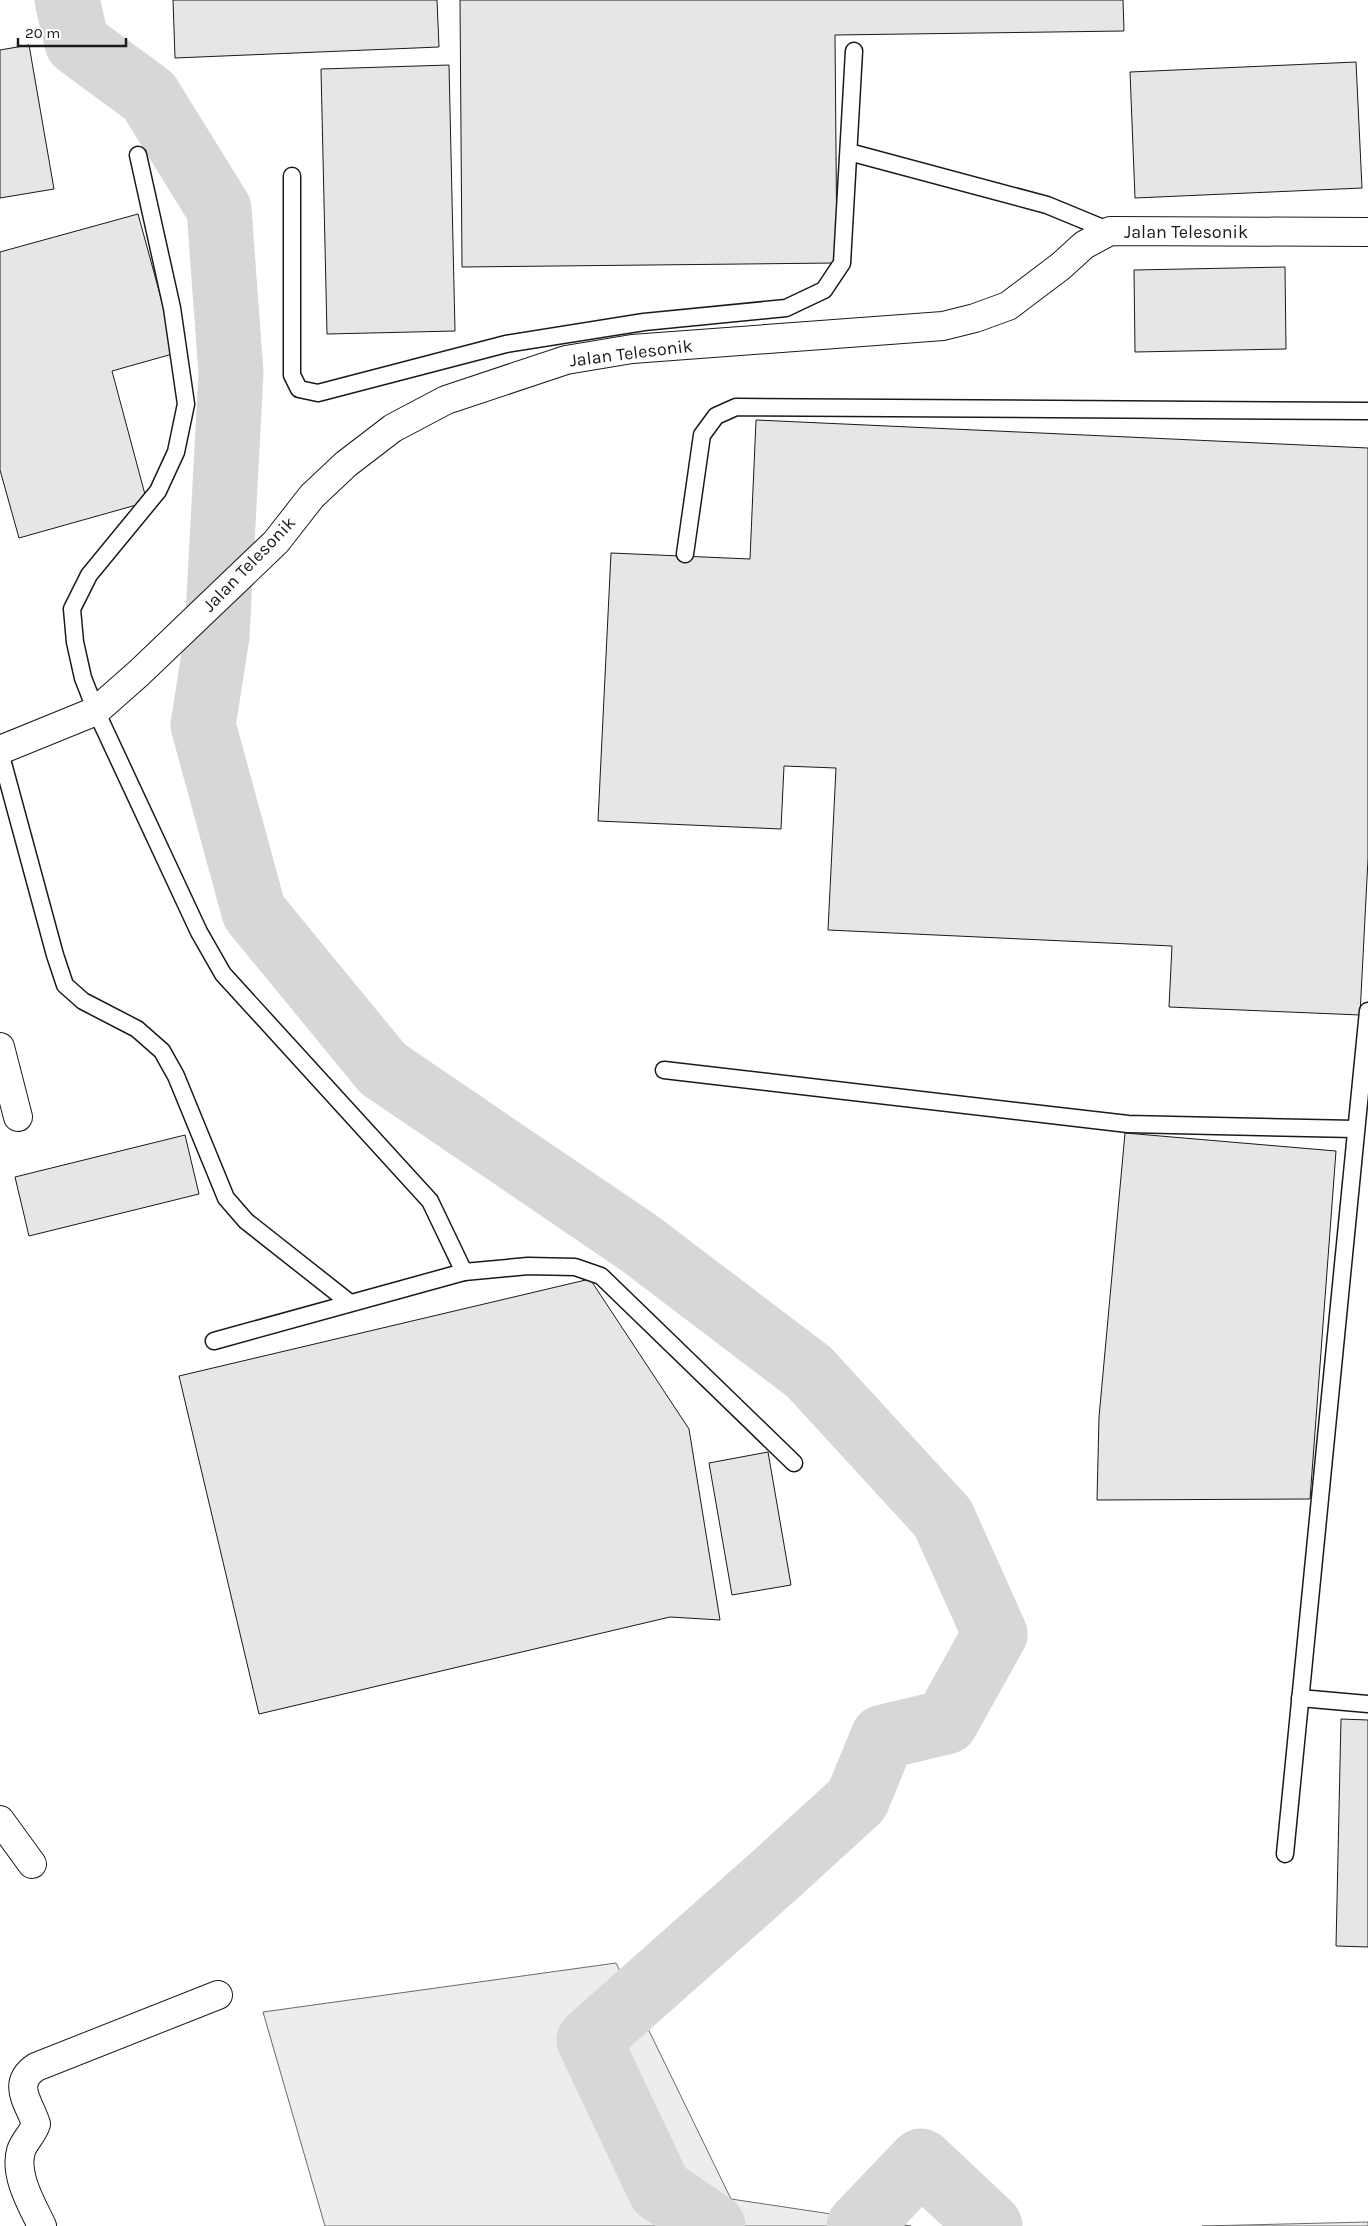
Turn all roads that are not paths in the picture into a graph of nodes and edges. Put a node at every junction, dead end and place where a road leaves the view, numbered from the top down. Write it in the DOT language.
graph roads {
  1 [pos="854,51"];
  2 [pos="849,152"];
  3 [pos="138,155"];
  4 [pos="292,176"];
  5 [pos="1110,231"];
  6 [pos="1368,232"];
  7 [pos="1368,411"];
  8 [pos="685,554"];
  9 [pos="96,711"];
  10 [pos="0,751"];
  11 [pos="1368,1011"];
  12 [pos="0,1047"];
  13 [pos="664,1070"];
  14 [pos="18,1117"];
  15 [pos="1355,1129"];
  16 [pos="464,1272"];
  17 [pos="350,1303"];
  18 [pos="214,1341"];
  19 [pos="794,1463"];
  20 [pos="1300,1698"];
  21 [pos="1368,1704"];
  22 [pos="0,1820"];
  23 [pos="1285,1854"];
  24 [pos="32,1864"];
  25 [pos="218,1995"];
  26 [pos="42,2226"];
  1 -- 2 [label="lane"];
  2 -- 4 [label="lane"];
  2 -- 5 [label="lane"];
  3 -- 9 [label="lane"];
  5 -- 6 [label="street, Jalan Telesonik"];
  5 -- 9 [label="street, Jalan Telesonik"];
  7 -- 8 [label="lane"];
  9 -- 10 [label="street, Jalan Telesonik"];
  9 -- 16 [label="lane"];
  10 -- 17 [label="lane"];
  11 -- 15 [label="lane"];
  12 -- 14 [label="street"];
  13 -- 15 [label="lane"];
  15 -- 20 [label="lane"];
  16 -- 17 [label="lane"];
  16 -- 19 [label="lane"];
  17 -- 18 [label="lane"];
  20 -- 21 [label="lane"];
  20 -- 23 [label="lane"];
  22 -- 24 [label="street"];
  25 -- 26 [label="street"];
}
